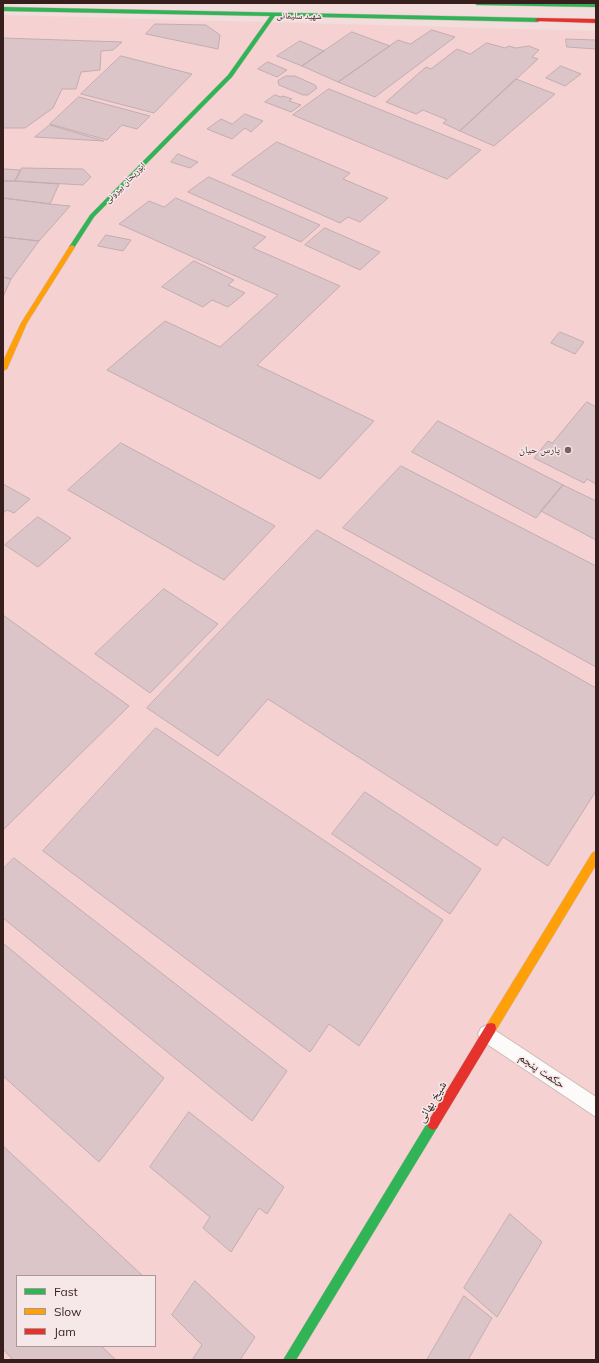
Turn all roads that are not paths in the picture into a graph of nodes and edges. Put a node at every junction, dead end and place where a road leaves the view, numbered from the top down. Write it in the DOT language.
graph roads {
  1 [pos="478,3"];
  2 [pos="596,5"];
  3 [pos="3,9"];
  4 [pos="273,16"];
  5 [pos="596,21"];
  6 [pos="3,369"];
  7 [pos="596,856"];
  8 [pos="487,1034"];
  9 [pos="596,1108"];
  10 [pos="289,1360"];
  1 -- 2 [label="street"];
  3 -- 4 [label="street, شهید سلیمانی"];
  4 -- 5 [label="street, شهید سلیمانی"];
  4 -- 6 [label="street, ابوریحان بیرونی"];
  7 -- 8 [label="street, شیخ بهائی"];
  8 -- 9 [label="lane, حکمت پنجم"];
  8 -- 10 [label="street, شیخ بهائی"];
}
